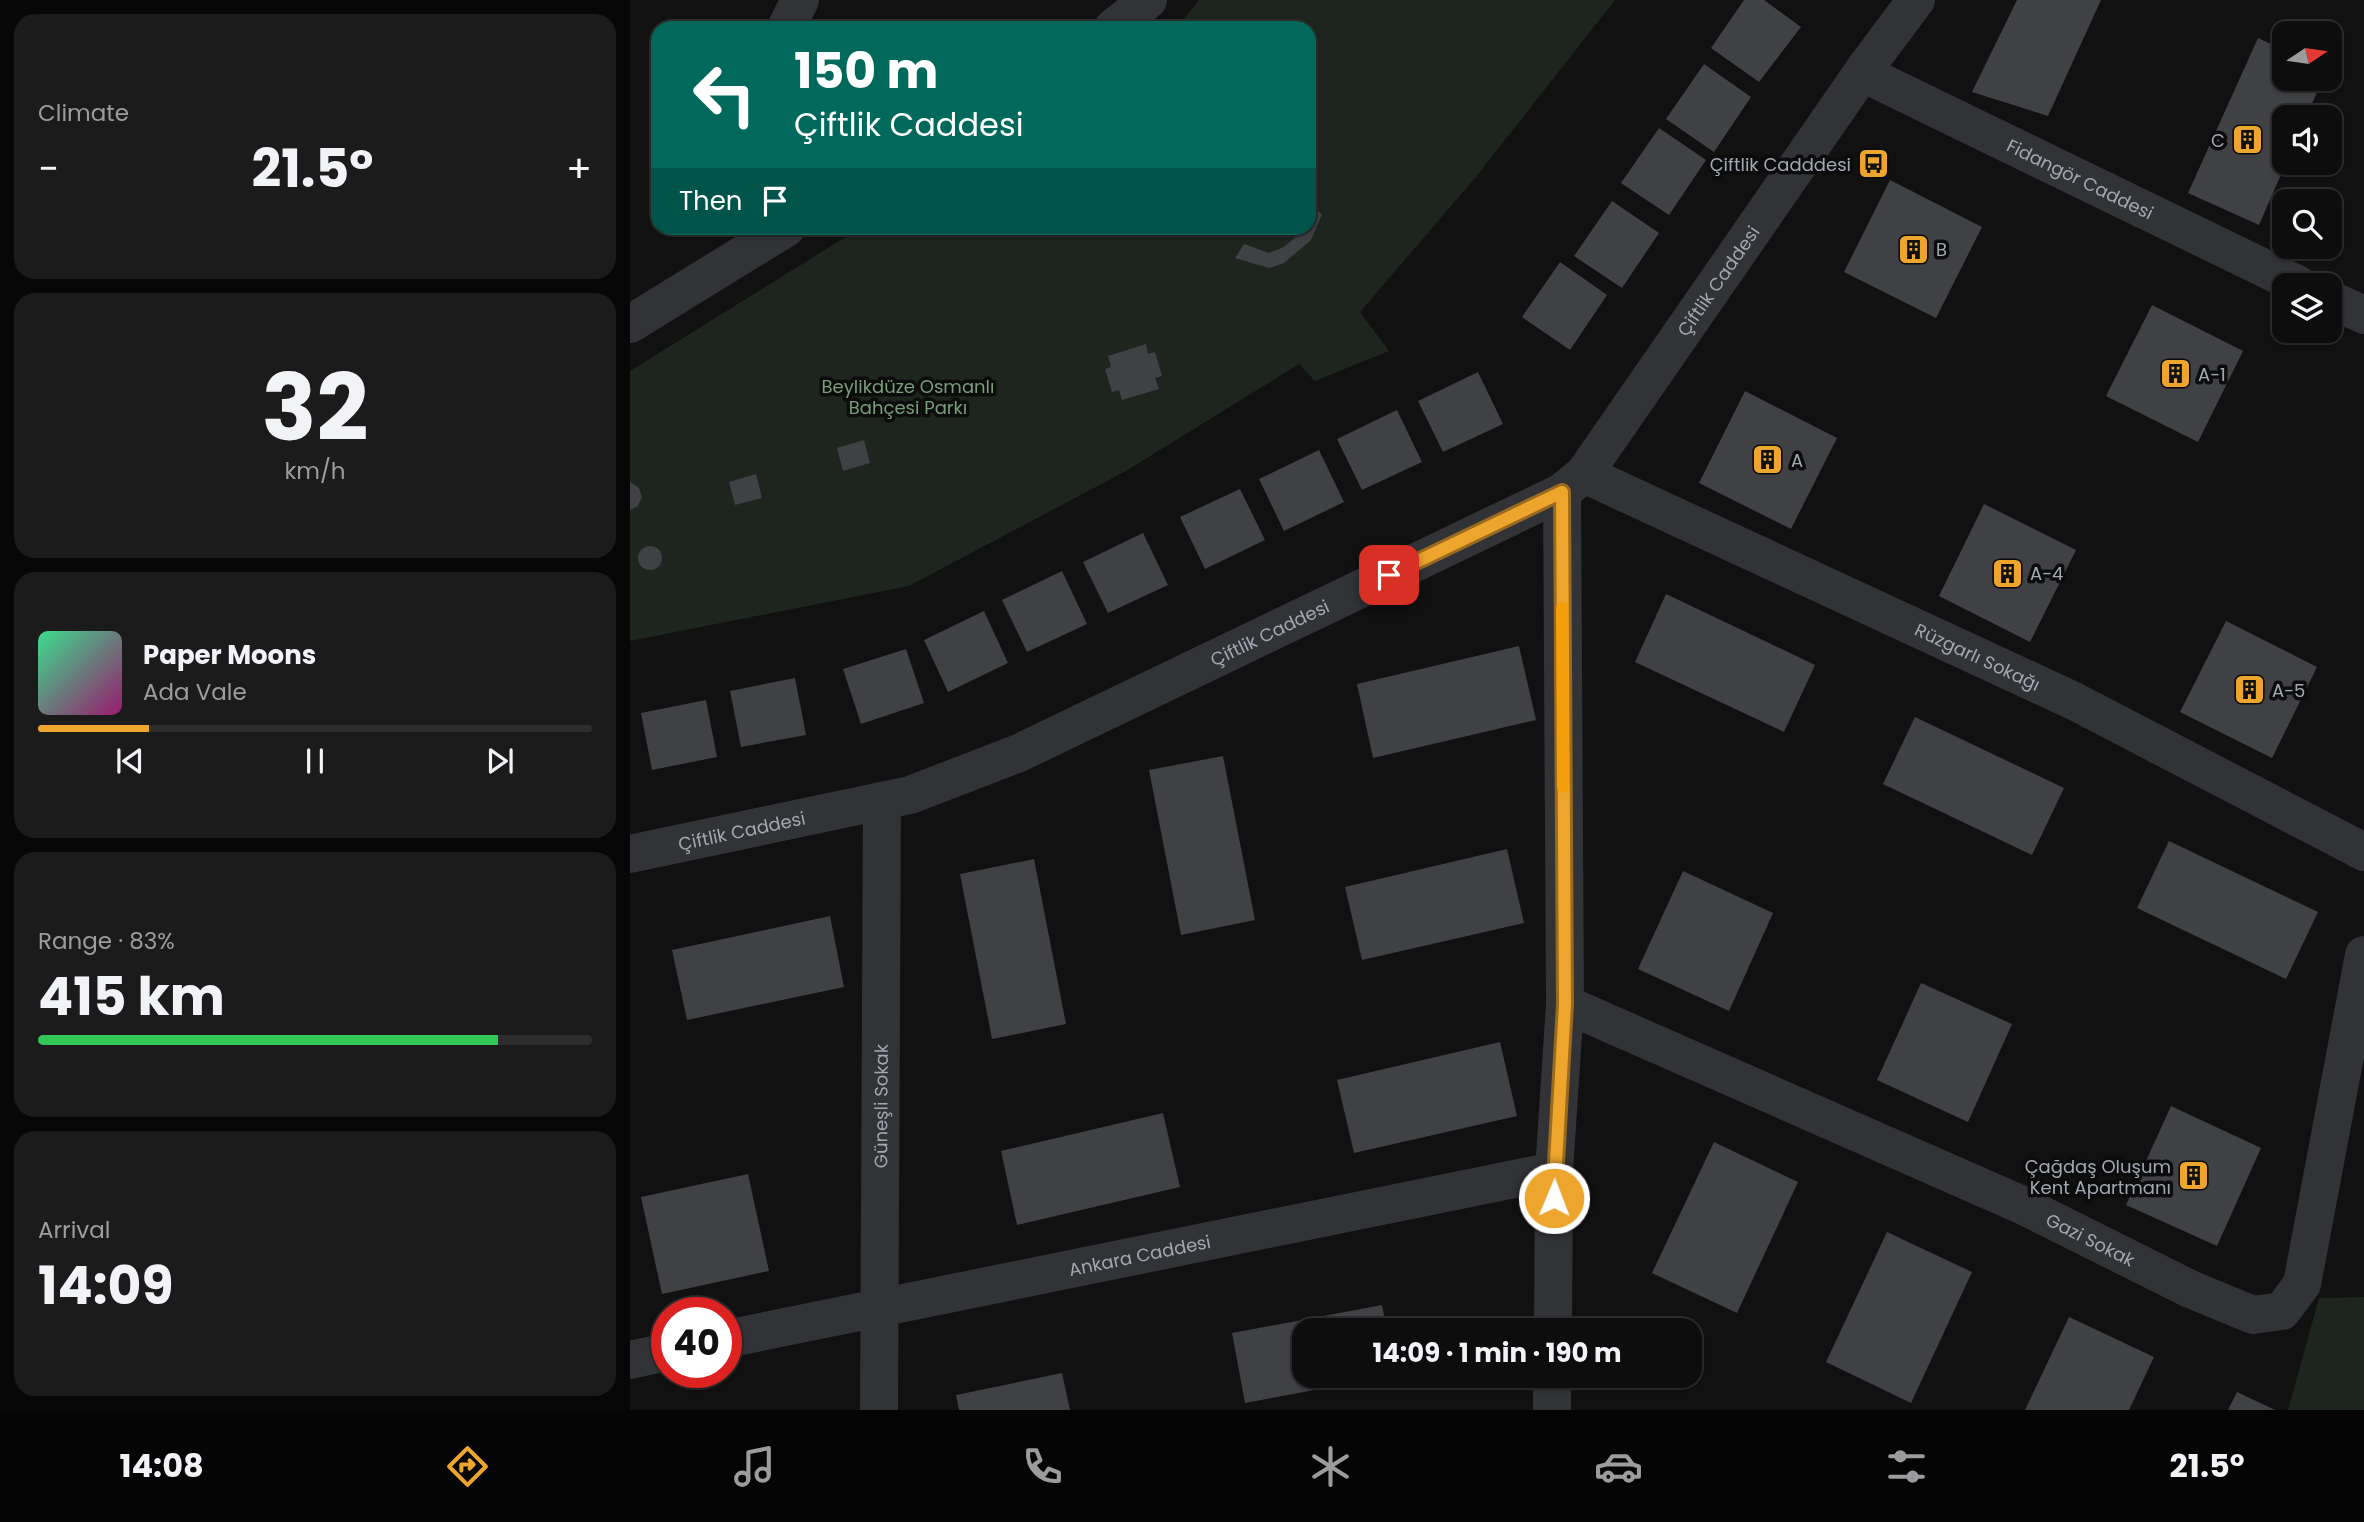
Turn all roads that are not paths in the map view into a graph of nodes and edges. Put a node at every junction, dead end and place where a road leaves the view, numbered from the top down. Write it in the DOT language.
graph roads {
  1 [pos="800,0"];
  2 [pos="1148,0"];
  3 [pos="1916,0"];
  4 [pos="790,21"];
  5 [pos="1122,21"];
  6 [pos="1866,67"];
  7 [pos="775,235"];
  8 [pos="2273,273"];
  9 [pos="2342,305"];
  10 [pos="2364,315"];
  11 [pos="630,324"];
  12 [pos="1573,483"];
  13 [pos="882,801"];
  14 [pos="2364,852"];
  15 [pos="630,853"];
  16 [pos="2364,955"];
  17 [pos="1565,1004"];
  18 [pos="1554,1171"];
  19 [pos="881,1306"];
  20 [pos="1553,1318"];
  21 [pos="742,1336"];
  22 [pos="651,1355"];
  23 [pos="630,1360"];
  24 [pos="1552,1388"];
  25 [pos="879,1410"];
  26 [pos="1552,1410"];
  1 -- 4 [label="street"];
  2 -- 5 [label="street"];
  3 -- 6 [label="street, Çiftlik Caddesi"];
  6 -- 8 [label="street, Fidangör Caddesi"];
  6 -- 12 [label="street, Çiftlik Caddesi"];
  7 -- 11 [label="street"];
  9 -- 10 [label="street"];
  12 -- 13 [label="street, Çiftlik Caddesi"];
  12 -- 14 [label="street, Rüzgarlı Sokağı"];
  12 -- 17 [label="street"];
  13 -- 15 [label="street, Çiftlik Caddesi"];
  13 -- 19 [label="street, Güneşli Sokak"];
  16 -- 17 [label="street, Gazi Sokak"];
  17 -- 18 [label="street"];
  18 -- 19 [label="street, Ankara Caddesi"];
  18 -- 20 [label="street"];
  19 -- 21 [label="street, Ankara Caddesi"];
  19 -- 25 [label="street, Güneşli Sokak"];
  22 -- 23 [label="street"];
  24 -- 26 [label="street"];
}
